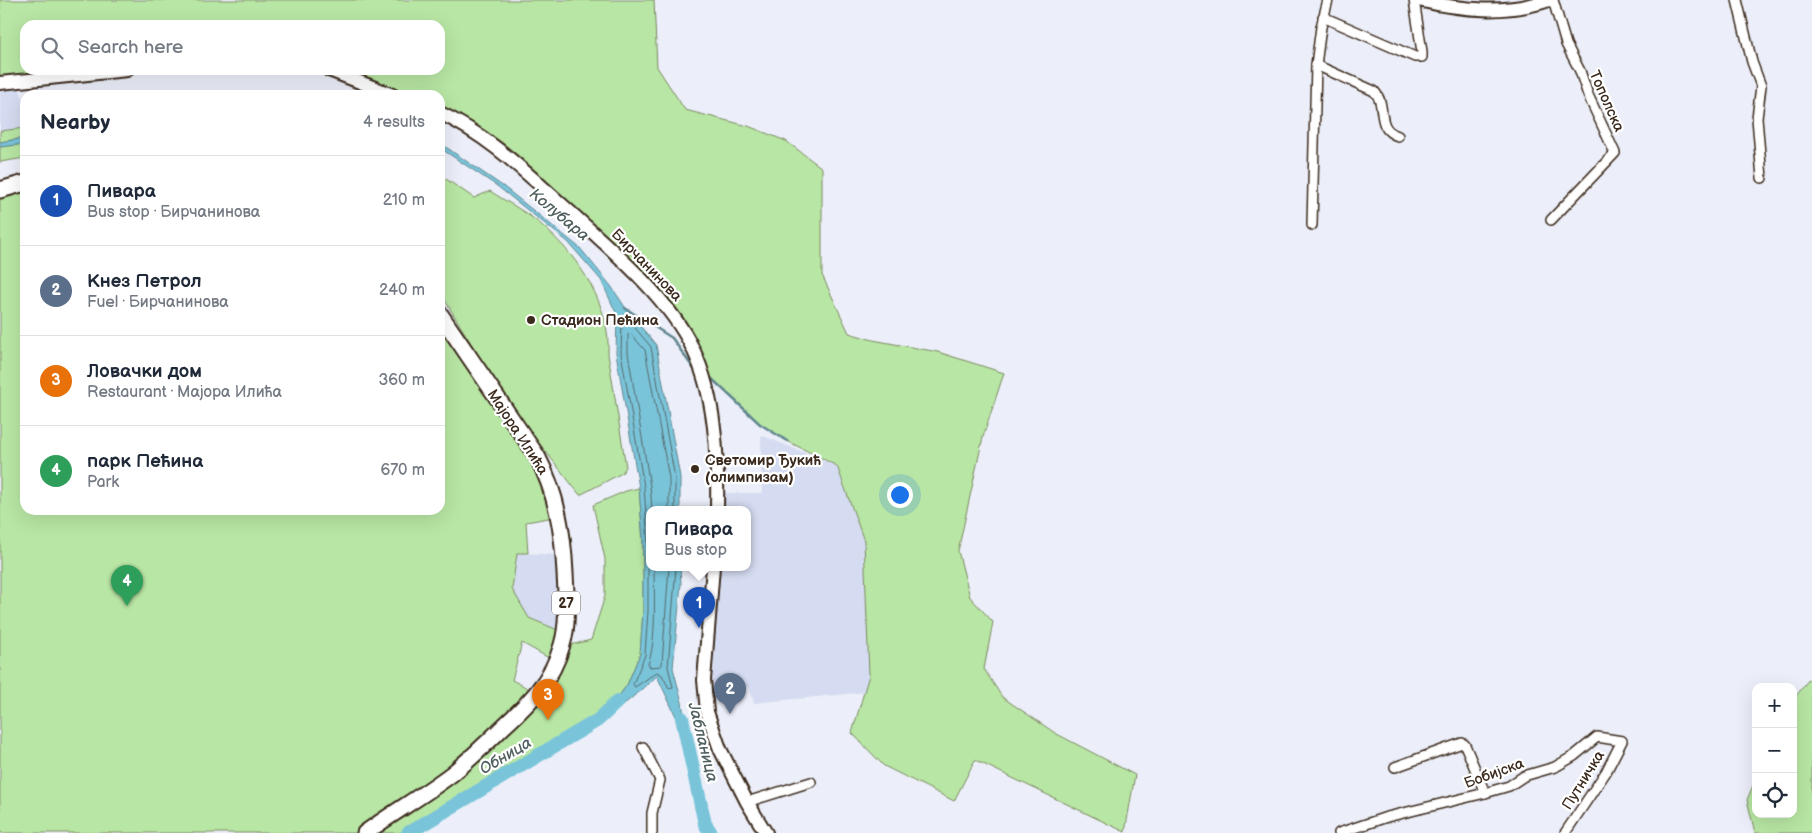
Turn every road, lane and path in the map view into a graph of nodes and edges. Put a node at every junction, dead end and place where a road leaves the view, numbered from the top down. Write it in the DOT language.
graph roads {
  1 [pos="1328,0"];
  2 [pos="1416,0"];
  3 [pos="1549,0"];
  4 [pos="1553,0"];
  5 [pos="1737,0"];
  6 [pos="1323,17"];
  7 [pos="1316,65"];
  8 [pos="78,75"];
  9 [pos="342,75"];
  10 [pos="0,83"];
  11 [pos="380,90"];
  12 [pos="445,115"];
  13 [pos="1398,136"];
  14 [pos="1762,178"];
  15 [pos="20,184"];
  16 [pos="0,190"];
  17 [pos="1551,220"];
  18 [pos="1312,225"];
  19 [pos="445,321"];
  20 [pos="716,506"];
  21 [pos="713,571"];
  22 [pos="1622,741"];
  23 [pos="644,747"];
  24 [pos="1395,767"];
  25 [pos="811,782"];
  26 [pos="1485,793"];
  27 [pos="748,802"];
  28 [pos="365,833"];
  29 [pos="652,833"];
  30 [pos="766,833"];
  31 [pos="1339,833"];
  32 [pos="1565,833"];
  1 -- 6 [label="street"];
  2 -- 3 [label="main road"];
  2 -- 6 [label="street"];
  4 -- 17 [label="street, Тополска"];
  5 -- 14 [label="street"];
  6 -- 7 [label="street"];
  7 -- 13 [label="street"];
  7 -- 18 [label="street"];
  8 -- 10 [label="main road"];
  9 -- 11 [label="main road"];
  12 -- 20 [label="main road, Бирчанинова"];
  15 -- 16 [label="main road"];
  19 -- 28 [label="main road, Мајора Илића / 27"];
  21 -- 27 [label="main road"];
  22 -- 26 [label="street, Бобијска"];
  22 -- 32 [label="street, Путничка"];
  23 -- 29 [label="street"];
  24 -- 26 [label="street"];
  25 -- 27 [label="street"];
  26 -- 31 [label="street, Бобијска"];
  27 -- 30 [label="main road"];
}
